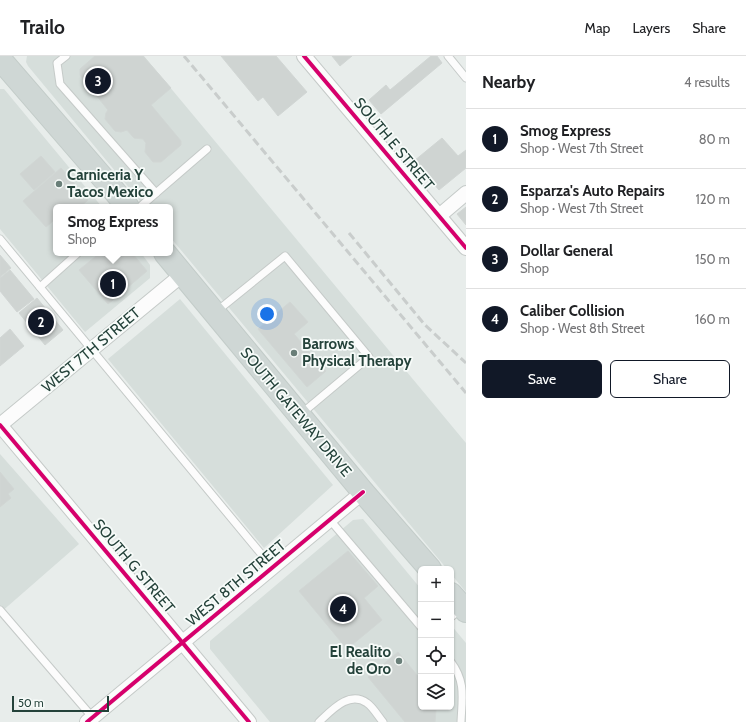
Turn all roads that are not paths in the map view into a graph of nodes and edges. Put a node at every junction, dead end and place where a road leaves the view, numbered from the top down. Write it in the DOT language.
graph roads {
  1 [pos="66,56"];
  2 [pos="304,56"];
  3 [pos="448,56"];
  4 [pos="0,59"];
  5 [pos="466,78"];
  6 [pos="207,149"];
  7 [pos="156,193"];
  8 [pos="466,193"];
  9 [pos="125,204"];
  10 [pos="143,204"];
  11 [pos="439,216"];
  12 [pos="0,239"];
  13 [pos="466,248"];
  14 [pos="75,256"];
  15 [pos="167,256"];
  16 [pos="182,274"];
  17 [pos="40,287"];
  18 [pos="214,313"];
  19 [pos="91,349"];
  20 [pos="300,415"];
  21 [pos="0,425"];
  22 [pos="363,492"];
  23 [pos="330,520"];
  24 [pos="427,566"];
  25 [pos="272,567"];
  26 [pos="0,610"];
  27 [pos="418,623"];
  28 [pos="183,642"];
  29 [pos="454,665"];
  30 [pos="92,720"];
  31 [pos="249,722"];
  32 [pos="319,722"];
  33 [pos="383,722"];
  34 [pos="461,722"];
  1 -- 7 [label="lane"];
  2 -- 11 [label="street, SOUTH E STREET"];
  3 -- 5 [label="lane"];
  4 -- 9 [label="main road"];
  6 -- 7 [label="lane"];
  7 -- 10 [label="lane"];
  8 -- 11 [label="street"];
  11 -- 13 [label="street, SOUTH E STREET"];
  12 -- 17 [label="lane"];
  14 -- 17 [label="lane"];
  15 -- 16 [label="main road, SOUTH GATEWAY DRIVE"];
  16 -- 18 [label="main road, SOUTH GATEWAY DRIVE"];
  16 -- 19 [label="street, WEST 7TH STREET"];
  17 -- 19 [label="lane"];
  18 -- 20 [label="main road, SOUTH GATEWAY DRIVE"];
  18 -- 20 [label="lane"];
  19 -- 21 [label="street, WEST 7TH STREET"];
  19 -- 25 [label="lane"];
  20 -- 22 [label="main road, SOUTH GATEWAY DRIVE"];
  21 -- 28 [label="street, SOUTH G STREET"];
  22 -- 23 [label="street, WEST 8TH STREET"];
  22 -- 24 [label="main road, SOUTH GATEWAY DRIVE"];
  23 -- 25 [label="street, WEST 8TH STREET"];
  23 -- 27 [label="lane"];
  25 -- 28 [label="street, WEST 8TH STREET"];
  26 -- 30 [label="lane"];
  28 -- 30 [label="street, WEST 8TH STREET"];
  28 -- 31 [label="street, SOUTH G STREET"];
  29 -- 34 [label="lane"];
  32 -- 33 [label="lane"];
}
